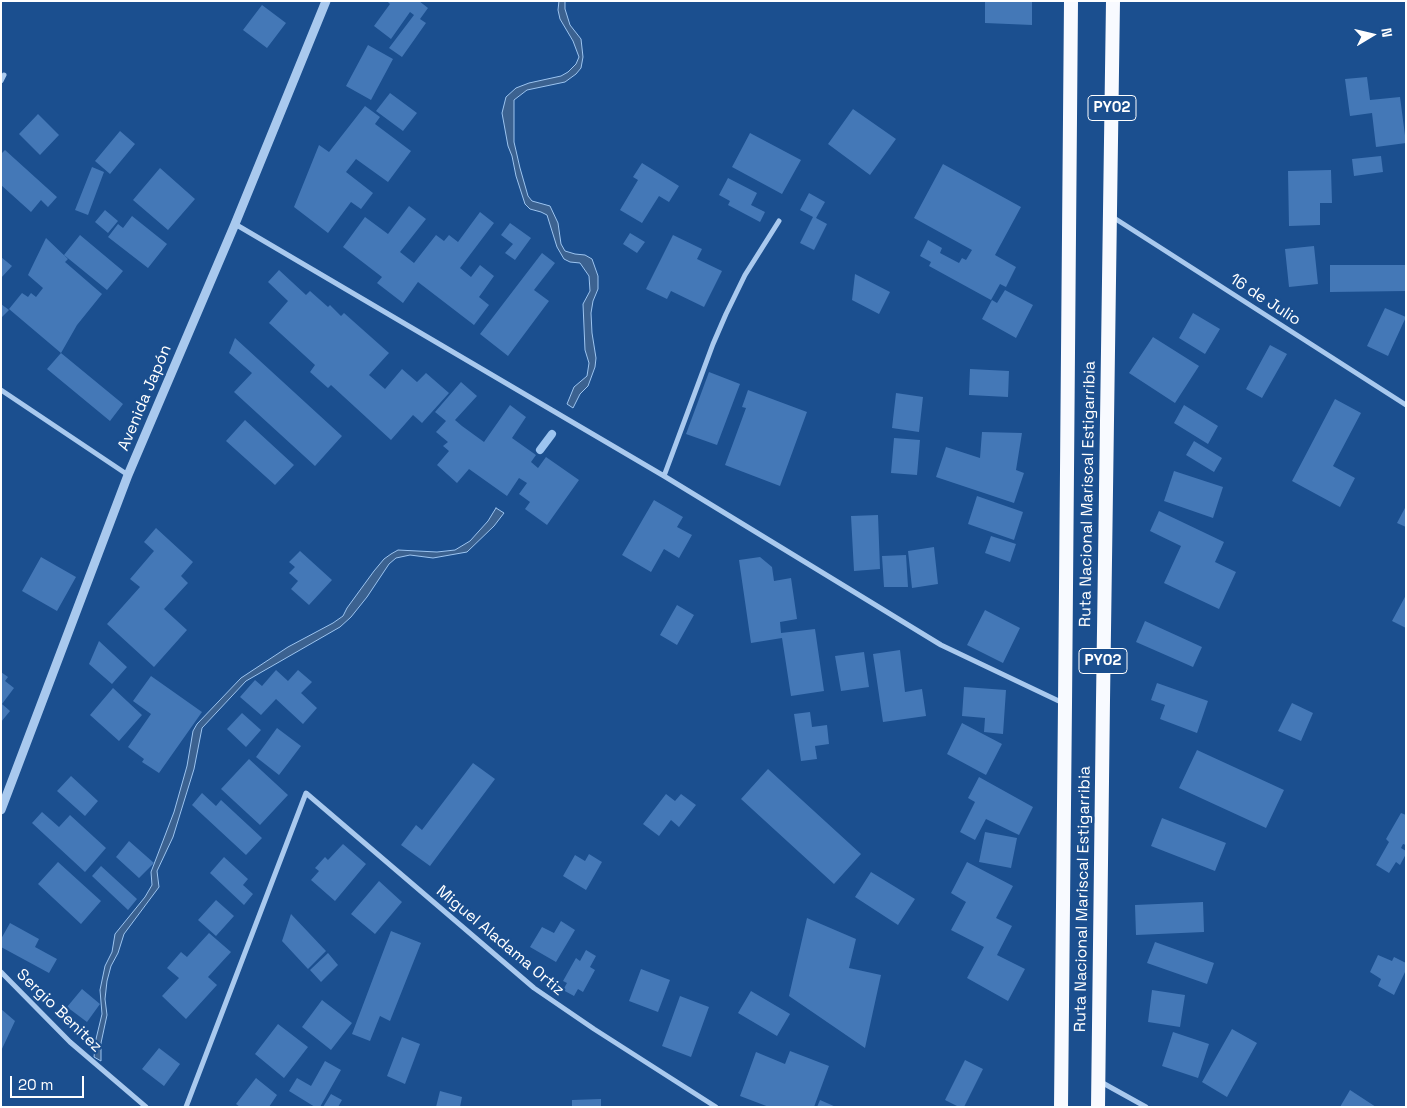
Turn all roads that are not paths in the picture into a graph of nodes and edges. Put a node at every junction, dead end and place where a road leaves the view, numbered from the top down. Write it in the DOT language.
graph roads {
  1 [pos="326,1"];
  2 [pos="1071,1"];
  3 [pos="1114,1"];
  4 [pos="4,74"];
  5 [pos="1,81"];
  6 [pos="1110,216"];
  7 [pos="779,221"];
  8 [pos="235,224"];
  9 [pos="1,390"];
  10 [pos="1406,405"];
  11 [pos="128,475"];
  12 [pos="664,476"];
  13 [pos="1065,704"];
  14 [pos="1,810"];
  15 [pos="1,972"];
  16 [pos="1098,1081"];
  17 [pos="146,1107"];
  18 [pos="186,1107"];
  19 [pos="716,1107"];
  20 [pos="1061,1107"];
  21 [pos="1098,1107"];
  22 [pos="1146,1107"];
  1 -- 8 [label="street, Avenida Japón"];
  2 -- 13 [label="highway, Ruta Nacional Mariscal Estigarribia / PY02"];
  3 -- 6 [label="highway, Ruta Nacional Mariscal Estigarribia / PY02"];
  4 -- 5 [label="street"];
  6 -- 10 [label="street, 16 de Julio"];
  6 -- 16 [label="highway, Ruta Nacional Mariscal Estigarribia / PY02"];
  7 -- 12 [label="street"];
  8 -- 11 [label="street, Avenida Japón"];
  8 -- 12 [label="street"];
  9 -- 11 [label="street"];
  11 -- 14 [label="street, Avenida Japón"];
  12 -- 13 [label="street"];
  13 -- 20 [label="highway, Ruta Nacional Mariscal Estigarribia / PY02"];
  15 -- 17 [label="street, Sergio Benitez"];
  16 -- 21 [label="highway, Ruta Nacional Mariscal Estigarribia / PY02"];
  16 -- 22 [label="street"];
  18 -- 19 [label="street, Miguel Aladama Ortiz"];
}
